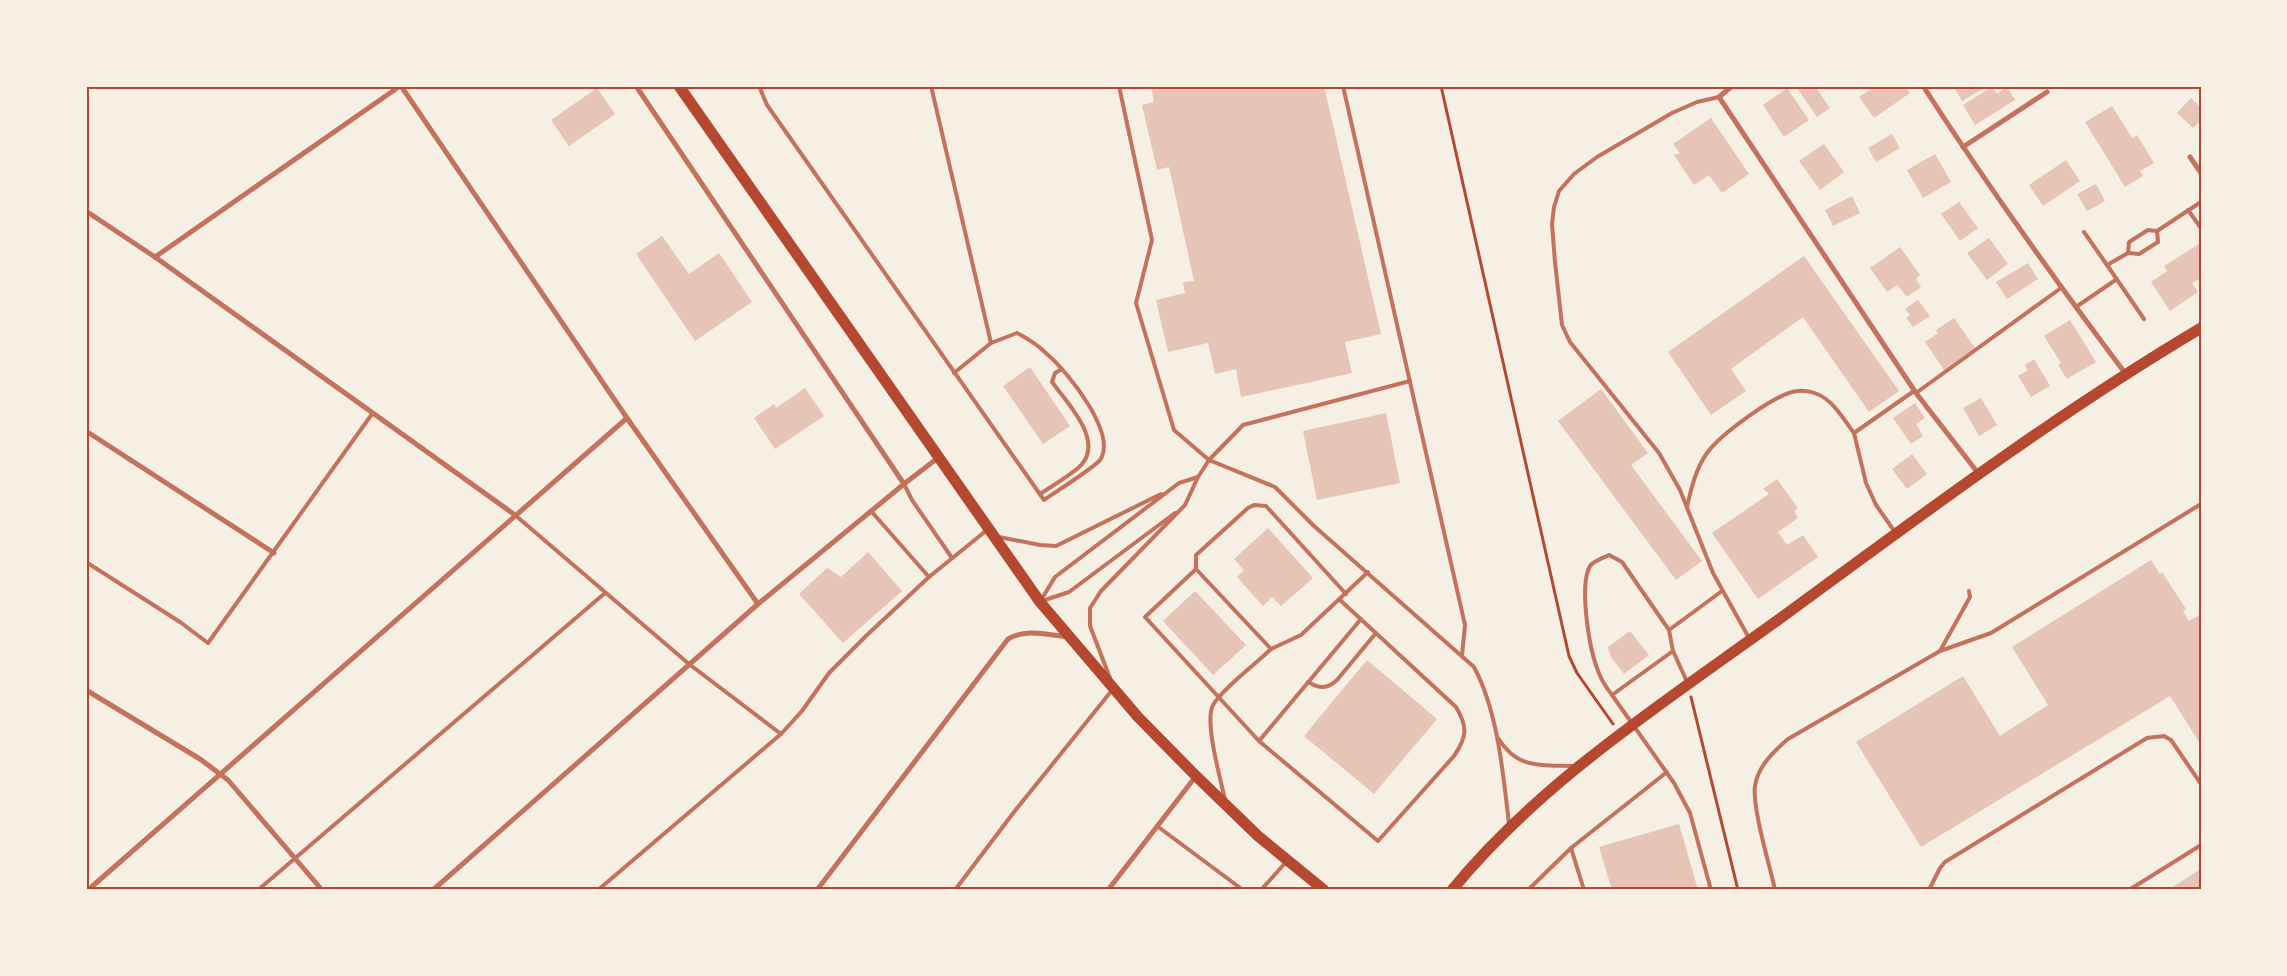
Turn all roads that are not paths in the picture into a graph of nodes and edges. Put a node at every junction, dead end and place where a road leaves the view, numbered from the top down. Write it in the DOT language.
graph roads {
  1 [pos="401,86"];
  2 [pos="636,86"];
  3 [pos="679,86"];
  4 [pos="760,86"];
  5 [pos="931,86"];
  6 [pos="1119,86"];
  7 [pos="1343,86"];
  8 [pos="1732,86"];
  9 [pos="1923,86"];
  10 [pos="2047,92"];
  11 [pos="1719,97"];
  12 [pos="1963,148"];
  13 [pos="2190,157"];
  14 [pos="2201,173"];
  15 [pos="2201,202"];
  16 [pos="86,210"];
  17 [pos="2188,210"];
  18 [pos="2201,228"];
  19 [pos="2157,231"];
  20 [pos="2084,232"];
  21 [pos="2128,253"];
  22 [pos="155,257"];
  23 [pos="2107,265"];
  24 [pos="2117,279"];
  25 [pos="2061,288"];
  26 [pos="2076,307"];
  27 [pos="2144,319"];
  28 [pos="2201,328"];
  29 [pos="992,344"];
  30 [pos="1062,369"];
  31 [pos="954,373"];
  32 [pos="2125,373"];
  33 [pos="1410,381"];
  34 [pos="1915,392"];
  35 [pos="372,414"];
  36 [pos="627,418"];
  37 [pos="86,431"];
  38 [pos="1854,433"];
  39 [pos="939,457"];
  40 [pos="1209,460"];
  41 [pos="1978,474"];
  42 [pos="1198,477"];
  43 [pos="904,484"];
  44 [pos="1172,488"];
  45 [pos="1040,494"];
  46 [pos="2201,504"];
  47 [pos="1185,505"];
  48 [pos="1687,507"];
  49 [pos="871,510"];
  50 [pos="515,515"];
  51 [pos="991,531"];
  52 [pos="1896,534"];
  53 [pos="274,552"];
  54 [pos="952,558"];
  55 [pos="86,562"];
  56 [pos="1196,569"];
  57 [pos="1368,572"];
  58 [pos="930,577"];
  59 [pos="1722,591"];
  60 [pos="1970,591"];
  61 [pos="606,593"];
  62 [pos="1346,594"];
  63 [pos="1340,600"];
  64 [pos="1040,602"];
  65 [pos="758,604"];
  66 [pos="1361,619"];
  67 [pos="1669,630"];
  68 [pos="1376,633"];
  69 [pos="1068,637"];
  70 [pos="1750,640"];
  71 [pos="1272,649"];
  72 [pos="1673,651"];
  73 [pos="1940,651"];
  74 [pos="1462,655"];
  75 [pos="689,664"];
  76 [pos="1308,682"];
  77 [pos="1688,684"];
  78 [pos="1113,689"];
  79 [pos="86,690"];
  80 [pos="1612,695"];
  81 [pos="1220,696"];
  82 [pos="1634,724"];
  83 [pos="781,734"];
  84 [pos="1497,736"];
  85 [pos="1260,741"];
  86 [pos="1580,766"];
  87 [pos="1667,772"];
  88 [pos="221,775"];
  89 [pos="1196,776"];
  90 [pos="2201,784"];
  91 [pos="1227,807"];
  92 [pos="1157,826"];
  93 [pos="1510,829"];
  94 [pos="2201,845"];
  95 [pos="1571,848"];
  96 [pos="294,859"];
  97 [pos="1288,861"];
  98 [pos="88,890"];
  99 [pos="258,890"];
  100 [pos="322,890"];
  101 [pos="432,890"];
  102 [pos="598,890"];
  103 [pos="817,890"];
  104 [pos="955,890"];
  105 [pos="1108,890"];
  106 [pos="1243,890"];
  107 [pos="1261,890"];
  108 [pos="1324,890"];
  109 [pos="1452,890"];
  110 [pos="1528,890"];
  111 [pos="1584,890"];
  112 [pos="1711,890"];
  113 [pos="1775,890"];
  114 [pos="1929,890"];
  115 [pos="2129,890"];
  1 -- 22 [label="street"];
  1 -- 36 [label="street"];
  2 -- 43 [label="street"];
  3 -- 39 [label="main road"];
  4 -- 31 [label="lane"];
  5 -- 29 [label="lane"];
  6 -- 40 [label="lane"];
  7 -- 33 [label="lane"];
  8 -- 11 [label="street"];
  9 -- 12 [label="street"];
  10 -- 12 [label="street"];
  11 -- 34 [label="street"];
  11 -- 48 [label="lane"];
  12 -- 25 [label="street"];
  13 -- 14 [label="street"];
  15 -- 17 [label="lane"];
  16 -- 22 [label="street"];
  17 -- 18 [label="lane"];
  17 -- 19 [label="lane"];
  19 -- 21 [label="lane"];
  19 -- 21 [label="lane"];
  20 -- 23 [label="lane"];
  21 -- 23 [label="lane"];
  22 -- 35 [label="street"];
  23 -- 24 [label="lane"];
  24 -- 26 [label="lane"];
  24 -- 27 [label="lane"];
  25 -- 26 [label="street"];
  25 -- 34 [label="lane"];
  26 -- 32 [label="street"];
  28 -- 32 [label="main road"];
  29 -- 30 [label="lane"];
  29 -- 31 [label="lane"];
  30 -- 45 [label="lane"];
  30 -- 45 [label="lane"];
  31 -- 45 [label="lane"];
  32 -- 41 [label="main road"];
  33 -- 40 [label="lane"];
  33 -- 74 [label="lane"];
  34 -- 38 [label="lane"];
  34 -- 41 [label="street"];
  35 -- 50 [label="street"];
  35 -- 53 [label="lane"];
  36 -- 50 [label="street"];
  36 -- 65 [label="street"];
  37 -- 53 [label="street"];
  38 -- 48 [label="lane"];
  38 -- 52 [label="lane"];
  39 -- 43 [label="street"];
  39 -- 51 [label="main road"];
  40 -- 42 [label="lane"];
  40 -- 57 [label="lane"];
  41 -- 52 [label="main road"];
  42 -- 44 [label="lane"];
  42 -- 47 [label="lane"];
  43 -- 49 [label="street"];
  43 -- 54 [label="lane"];
  44 -- 51 [label="lane"];
  44 -- 64 [label="lane"];
  46 -- 73 [label="lane"];
  47 -- 64 [label="lane"];
  47 -- 78 [label="lane"];
  48 -- 59 [label="lane"];
  49 -- 58 [label="lane"];
  49 -- 65 [label="street"];
  50 -- 61 [label="lane"];
  50 -- 88 [label="street"];
  51 -- 54 [label="lane"];
  51 -- 64 [label="main road"];
  52 -- 70 [label="main road"];
  53 -- 55 [label="lane"];
  54 -- 58 [label="lane"];
  56 -- 62 [label="lane"];
  56 -- 71 [label="lane"];
  56 -- 81 [label="lane"];
  57 -- 62 [label="lane"];
  57 -- 74 [label="lane"];
  58 -- 83 [label="lane"];
  59 -- 67 [label="lane"];
  59 -- 70 [label="lane"];
  60 -- 73 [label="lane"];
  61 -- 75 [label="lane"];
  61 -- 96 [label="lane"];
  62 -- 63 [label="lane"];
  63 -- 66 [label="lane"];
  63 -- 71 [label="lane"];
  64 -- 69 [label="main road"];
  65 -- 75 [label="street"];
  66 -- 68 [label="lane"];
  66 -- 76 [label="lane"];
  67 -- 72 [label="lane"];
  67 -- 80 [label="lane"];
  68 -- 76 [label="lane"];
  68 -- 85 [label="lane"];
  69 -- 78 [label="main road"];
  69 -- 103 [label="street"];
  70 -- 77 [label="main road"];
  71 -- 81 [label="lane"];
  72 -- 77 [label="lane"];
  72 -- 80 [label="lane"];
  73 -- 113 [label="lane"];
  74 -- 84 [label="lane"];
  75 -- 83 [label="lane"];
  75 -- 101 [label="street"];
  76 -- 85 [label="lane"];
  77 -- 82 [label="main road"];
  78 -- 89 [label="main road"];
  78 -- 104 [label="lane"];
  79 -- 88 [label="street"];
  80 -- 82 [label="lane"];
  81 -- 85 [label="lane"];
  81 -- 91 [label="lane"];
  82 -- 86 [label="main road"];
  82 -- 87 [label="lane"];
  83 -- 102 [label="lane"];
  84 -- 86 [label="lane"];
  84 -- 93 [label="lane"];
  86 -- 93 [label="main road"];
  87 -- 95 [label="lane"];
  87 -- 112 [label="lane"];
  88 -- 96 [label="street"];
  88 -- 98 [label="street"];
  89 -- 91 [label="main road"];
  89 -- 92 [label="street"];
  90 -- 114 [label="lane"];
  91 -- 97 [label="main road"];
  92 -- 105 [label="street"];
  92 -- 106 [label="lane"];
  93 -- 109 [label="main road"];
  94 -- 115 [label="lane"];
  95 -- 110 [label="lane"];
  95 -- 111 [label="lane"];
  96 -- 99 [label="lane"];
  96 -- 100 [label="street"];
  97 -- 107 [label="lane"];
  97 -- 108 [label="main road"];
}
